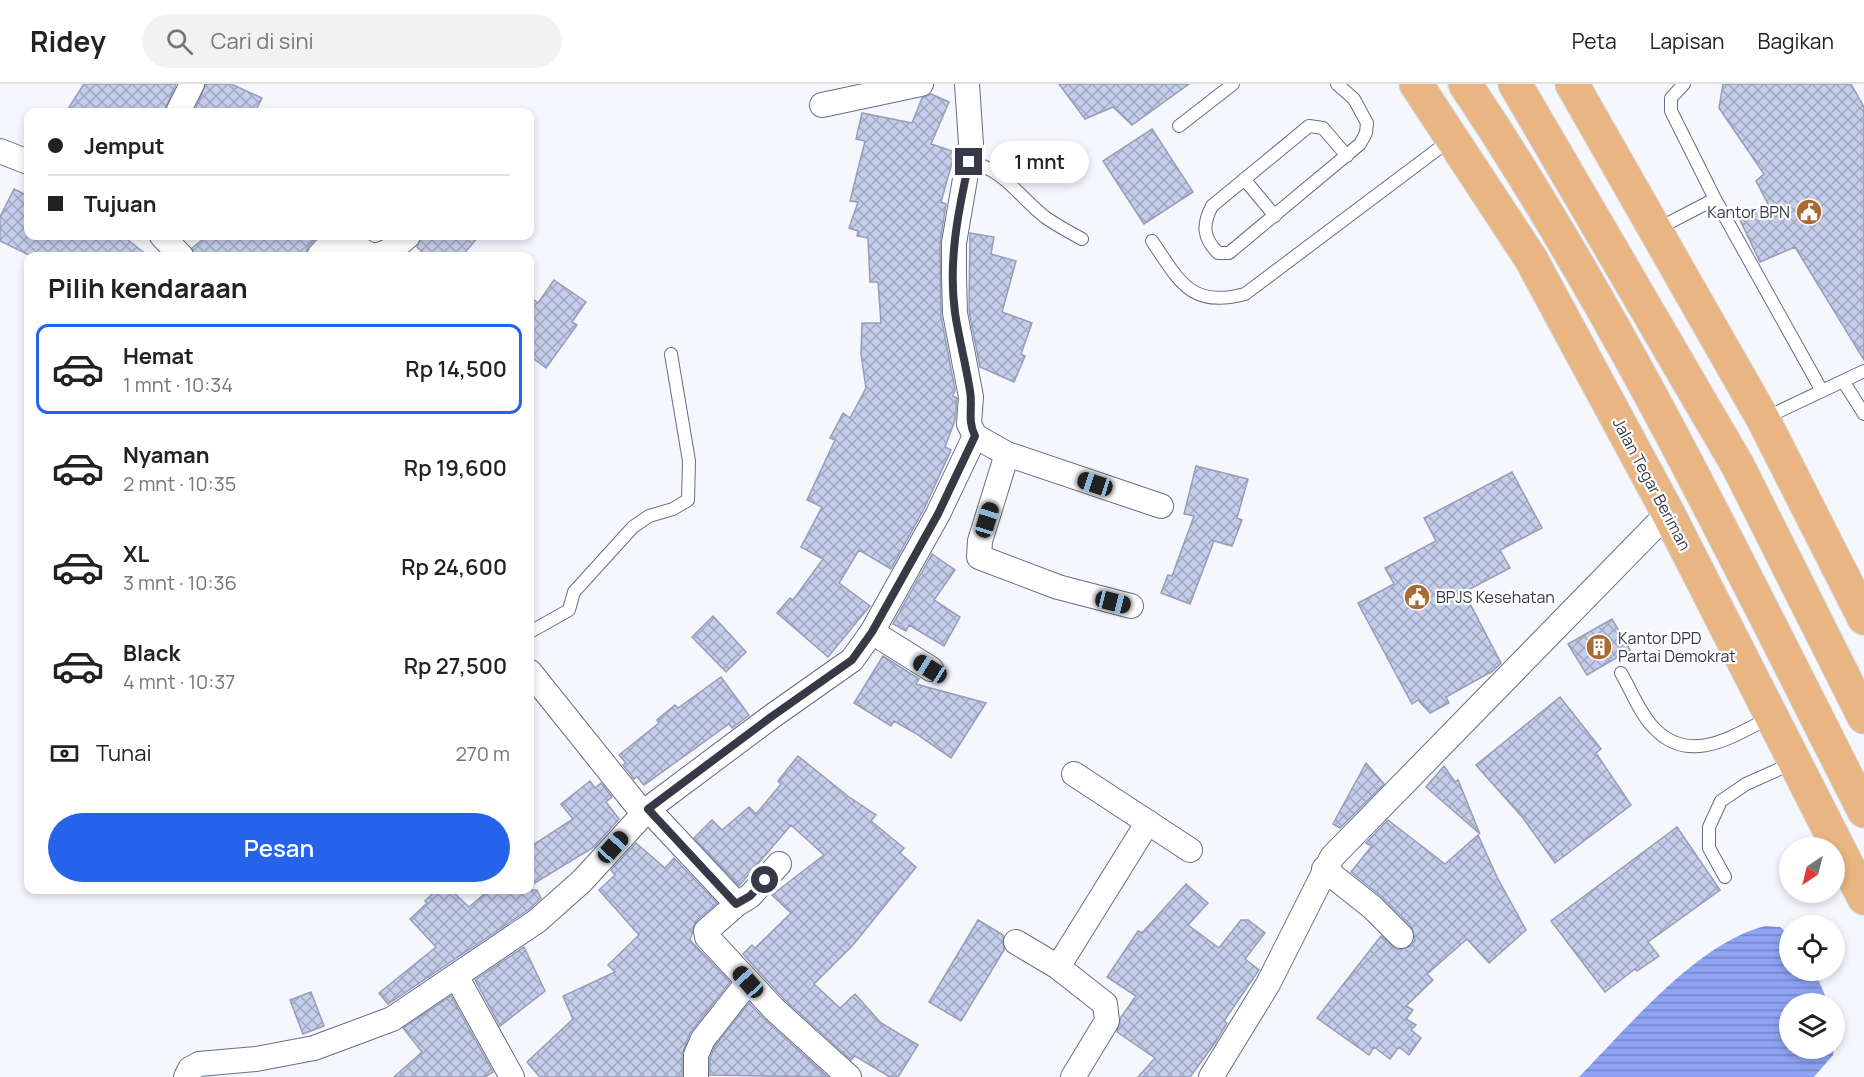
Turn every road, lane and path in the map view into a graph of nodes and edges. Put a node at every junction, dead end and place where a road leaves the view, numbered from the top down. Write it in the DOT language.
graph roads {
  1 [pos="192,84"];
  2 [pos="921,84"];
  3 [pos="968,84"];
  4 [pos="1233,84"];
  5 [pos="1337,84"];
  6 [pos="1416,84"];
  7 [pos="1465,84"];
  8 [pos="1515,84"];
  9 [pos="1684,84"];
  10 [pos="1580,86"];
  11 [pos="822,105"];
  12 [pos="180,108"];
  13 [pos="1179,126"];
  14 [pos="1452,139"];
  15 [pos="0,151"];
  16 [pos="1347,156"];
  17 [pos="24,160"];
  18 [pos="969,162"];
  19 [pos="1244,180"];
  20 [pos="1715,199"];
  21 [pos="1275,216"];
  22 [pos="1656,230"];
  23 [pos="1082,239"];
  24 [pos="166,240"];
  25 [pos="333,240"];
  26 [pos="333,240"];
  27 [pos="402,240"];
  28 [pos="1152,241"];
  29 [pos="177,252"];
  30 [pos="322,252"];
  31 [pos="361,252"];
  32 [pos="383,252"];
  33 [pos="671,354"];
  34 [pos="1864,371"];
  35 [pos="1843,381"];
  36 [pos="1822,391"];
  37 [pos="1864,414"];
  38 [pos="1763,418"];
  39 [pos="975,436"];
  40 [pos="1007,454"];
  41 [pos="1161,506"];
  42 [pos="1668,513"];
  43 [pos="1131,606"];
  44 [pos="1864,618"];
  45 [pos="534,630"];
  46 [pos="872,632"];
  47 [pos="930,669"];
  48 [pos="1621,673"];
  49 [pos="534,677"];
  50 [pos="1773,716"];
  51 [pos="1864,717"];
  52 [pos="1785,767"];
  53 [pos="1074,774"];
  54 [pos="646,811"];
  55 [pos="1864,811"];
  56 [pos="1148,822"];
  57 [pos="1190,850"];
  58 [pos="779,864"];
  59 [pos="1324,869"];
  60 [pos="1725,877"];
  61 [pos="1864,898"];
  62 [pos="736,904"];
  63 [pos="1401,936"];
  64 [pos="1016,942"];
  65 [pos="1058,967"];
  66 [pos="456,976"];
  67 [pos="748,982"];
  68 [pos="844,1076"];
  69 [pos="186,1077"];
  70 [pos="512,1077"];
  71 [pos="696,1077"];
  72 [pos="1073,1077"];
  73 [pos="1211,1077"];
  1 -- 12 [label="street"];
  2 -- 11 [label="street"];
  3 -- 18 [label="street"];
  4 -- 13 [label="lane"];
  5 -- 16 [label="lane"];
  6 -- 14 [label="main road, Jalan Tegar Beriman"];
  7 -- 55 [label="main road"];
  8 -- 51 [label="main road"];
  9 -- 20 [label="lane"];
  10 -- 22 [label="main road"];
  14 -- 28 [label="lane"];
  14 -- 42 [label="main road, Jalan Tegar Beriman"];
  15 -- 17 [label="street"];
  16 -- 19 [label="lane"];
  16 -- 21 [label="lane"];
  18 -- 23 [label="lane"];
  18 -- 39 [label="street"];
  19 -- 21 [label="lane"];
  19 -- 21 [label="lane"];
  20 -- 22 [label="lane"];
  20 -- 36 [label="lane"];
  22 -- 38 [label="main road"];
  24 -- 29 [label="street"];
  25 -- 30 [label="street"];
  26 -- 31 [label="street"];
  27 -- 32 [label="street"];
  33 -- 45 [label="lane"];
  34 -- 35 [label="lane"];
  35 -- 36 [label="lane"];
  35 -- 37 [label="lane"];
  36 -- 38 [label="lane"];
  38 -- 44 [label="main road"];
  39 -- 40 [label="street"];
  39 -- 46 [label="street"];
  40 -- 41 [label="street"];
  40 -- 43 [label="street"];
  42 -- 50 [label="main road, Jalan Tegar Beriman"];
  42 -- 59 [label="street"];
  46 -- 47 [label="street"];
  46 -- 54 [label="street"];
  48 -- 50 [label="lane"];
  49 -- 54 [label="street"];
  50 -- 52 [label="main road, Jalan Tegar Beriman"];
  52 -- 60 [label="lane"];
  52 -- 61 [label="main road, Jalan Tegar Beriman"];
  53 -- 56 [label="street"];
  54 -- 62 [label="street"];
  54 -- 66 [label="street"];
  56 -- 57 [label="street"];
  56 -- 65 [label="street"];
  58 -- 62 [label="street"];
  59 -- 63 [label="street"];
  59 -- 73 [label="street"];
  62 -- 67 [label="street"];
  64 -- 65 [label="street"];
  65 -- 72 [label="street"];
  66 -- 69 [label="street"];
  66 -- 70 [label="street"];
  67 -- 68 [label="street"];
  67 -- 71 [label="street"];
}
